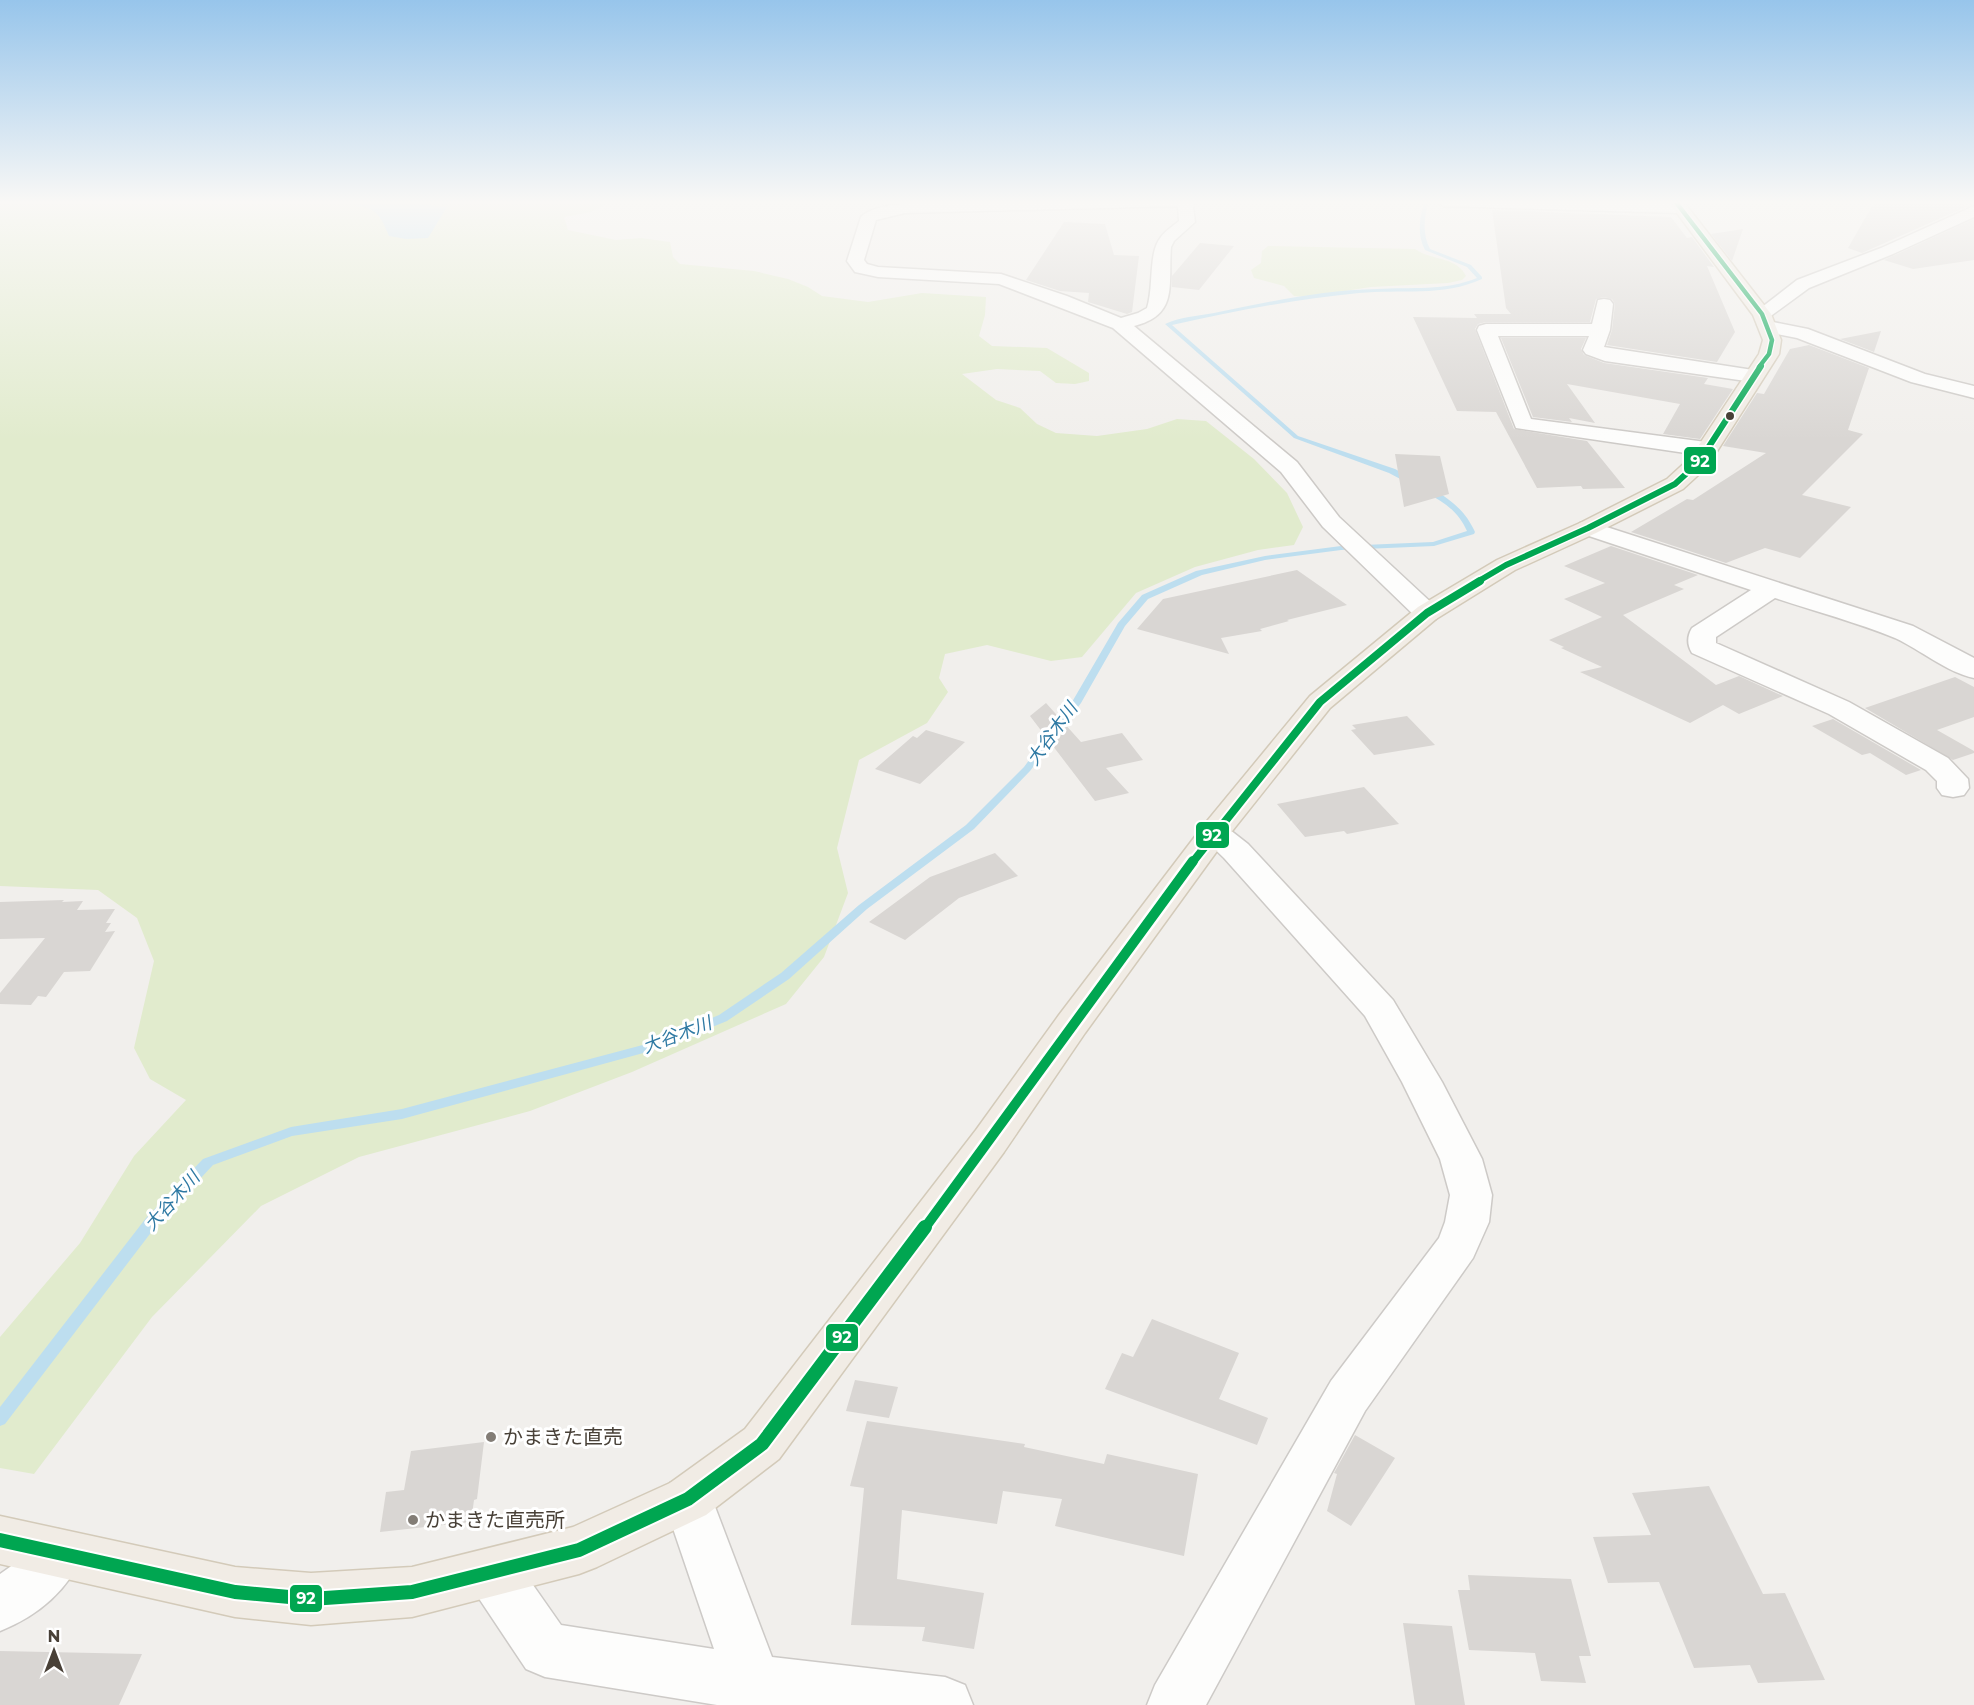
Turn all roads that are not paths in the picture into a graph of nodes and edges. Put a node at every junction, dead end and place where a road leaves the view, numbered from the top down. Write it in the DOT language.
graph roads {
  1 [pos="1005,281"];
  2 [pos="1160,281"];
  3 [pos="1735,281"];
  4 [pos="1812,281"];
  5 [pos="1604,304"];
  6 [pos="1765,321"];
  7 [pos="1120,324"];
  8 [pos="1600,330"];
  9 [pos="1753,376"];
  10 [pos="1974,376"];
  11 [pos="1930,382"];
  12 [pos="1974,392"];
  13 [pos="1706,449"];
  14 [pos="1588,528"];
  15 [pos="1771,589"];
  16 [pos="1427,613"];
  17 [pos="1974,670"];
  18 [pos="1953,788"];
  19 [pos="1214,833"];
  20 [pos="688,1499"];
  21 [pos="0,1540"];
  22 [pos="58,1553"];
  23 [pos="493,1573"];
  24 [pos="0,1605"];
  25 [pos="753,1683"];
  26 [pos="846,1699"];
  27 [pos="945,1705"];
  28 [pos="1175,1705"];
  1 -- 7 [label="street"];
  2 -- 7 [label="street"];
  3 -- 6 [label="main road"];
  4 -- 6 [label="street"];
  5 -- 8 [label="street"];
  6 -- 9 [label="main road"];
  6 -- 11 [label="street"];
  7 -- 16 [label="street"];
  8 -- 9 [label="street"];
  8 -- 13 [label="street"];
  9 -- 13 [label="main road"];
  10 -- 11 [label="street"];
  11 -- 12 [label="street"];
  13 -- 14 [label="main road"];
  14 -- 15 [label="street"];
  14 -- 16 [label="main road"];
  15 -- 17 [label="street"];
  15 -- 18 [label="street"];
  16 -- 19 [label="main road"];
  19 -- 20 [label="main road"];
  19 -- 28 [label="street"];
  20 -- 23 [label="main road"];
  20 -- 25 [label="street"];
  21 -- 22 [label="main road"];
  22 -- 23 [label="main road"];
  22 -- 24 [label="street"];
  23 -- 25 [label="street"];
  25 -- 26 [label="street"];
  26 -- 27 [label="street"];
}
